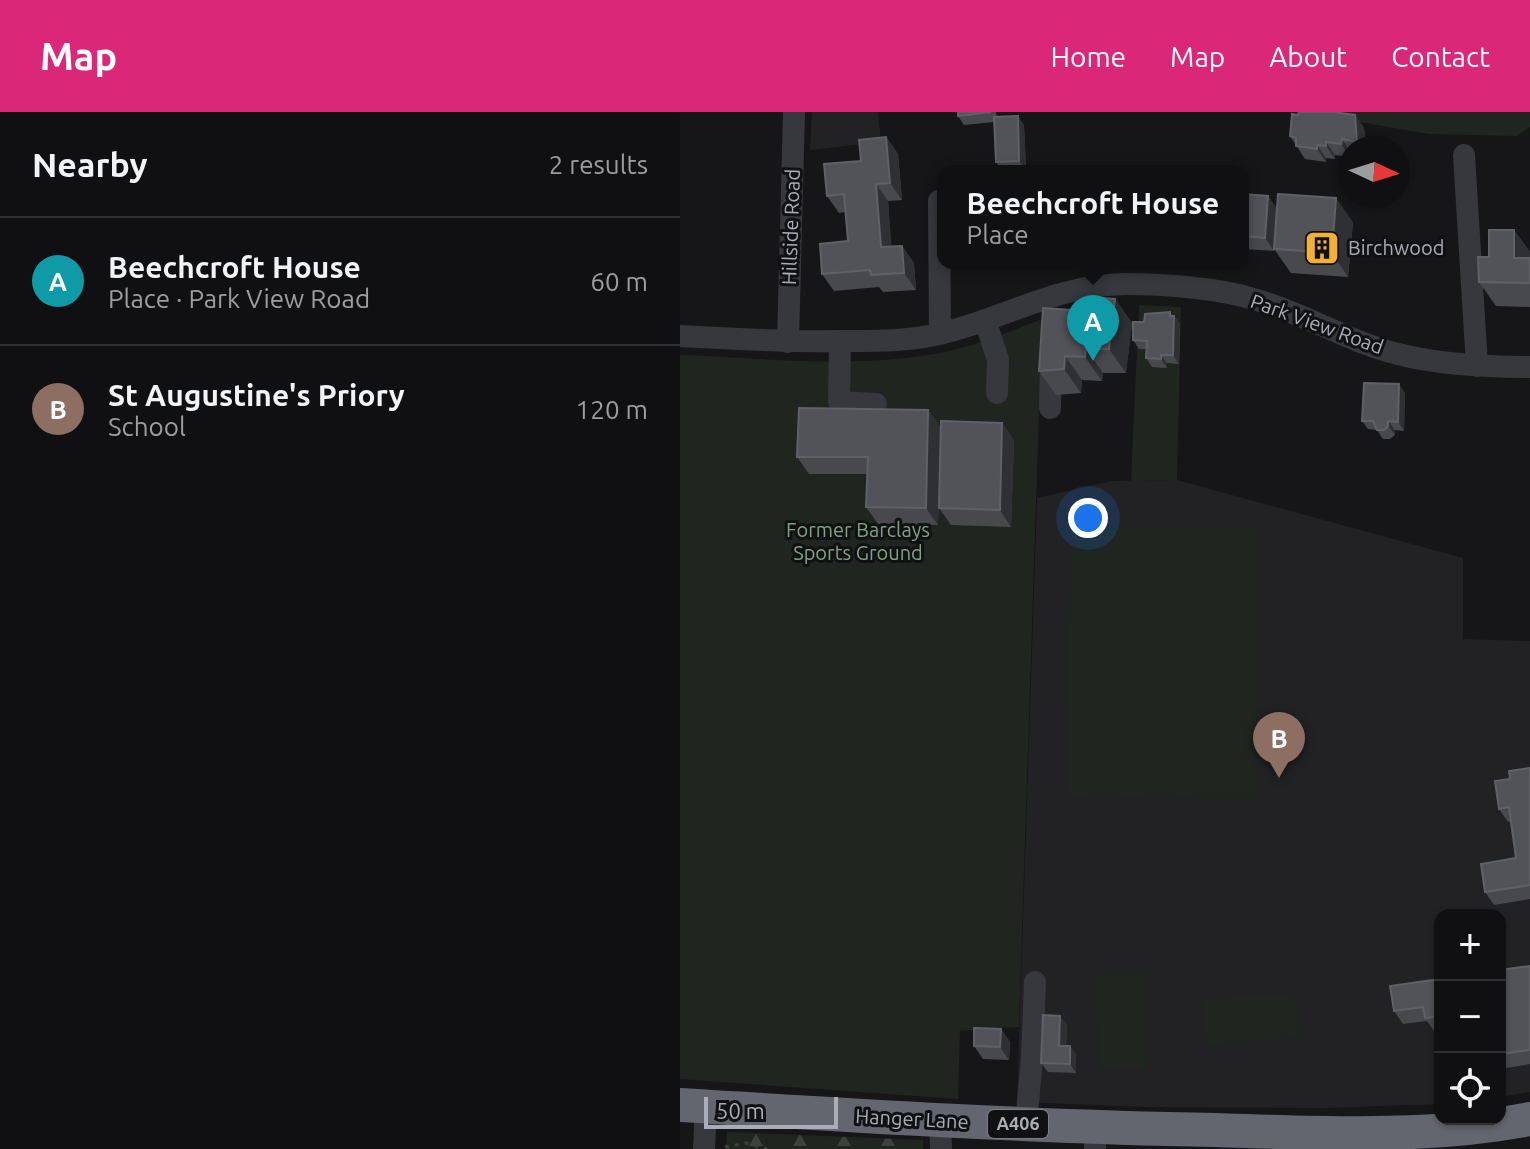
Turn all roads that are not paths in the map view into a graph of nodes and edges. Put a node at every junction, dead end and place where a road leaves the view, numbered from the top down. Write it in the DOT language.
graph roads {
  1 [pos="794,112"];
  2 [pos="1464,155"];
  3 [pos="940,269"];
  4 [pos="1051,295"];
  5 [pos="985,320"];
  6 [pos="1052,320"];
  7 [pos="940,334"];
  8 [pos="680,336"];
  9 [pos="840,341"];
  10 [pos="788,342"];
  11 [pos="1052,344"];
  12 [pos="1477,366"];
  13 [pos="1530,367"];
  14 [pos="997,393"];
  15 [pos="876,404"];
  16 [pos="1050,408"];
  17 [pos="1035,982"];
  18 [pos="693,1106"];
  19 [pos="1530,1119"];
  20 [pos="1026,1125"];
  21 [pos="941,1135"];
  22 [pos="1095,1138"];
  23 [pos="1291,1140"];
  24 [pos="704,1149"];
  1 -- 10 [label="street, Hillside Road"];
  2 -- 12 [label="street"];
  3 -- 7 [label="street"];
  4 -- 5 [label="street, Park View Road"];
  4 -- 6 [label="street"];
  4 -- 12 [label="street, Park View Road"];
  5 -- 7 [label="street, Park View Road"];
  5 -- 14 [label="street"];
  7 -- 9 [label="street, Park View Road"];
  8 -- 10 [label="street, Park View Road"];
  9 -- 10 [label="street, Park View Road"];
  9 -- 15 [label="street"];
  11 -- 16 [label="street"];
  12 -- 13 [label="street, Park View Road"];
  17 -- 20 [label="street"];
  18 -- 21 [label="highway, Hanger Lane / A406"];
  18 -- 24 [label="street"];
  19 -- 23 [label="highway, Hanger Lane / A406"];
  20 -- 21 [label="highway, Hanger Lane / A406"];
  20 -- 22 [label="highway, Hanger Lane / A406"];
  22 -- 23 [label="highway, Hanger Lane / A406"];
}
